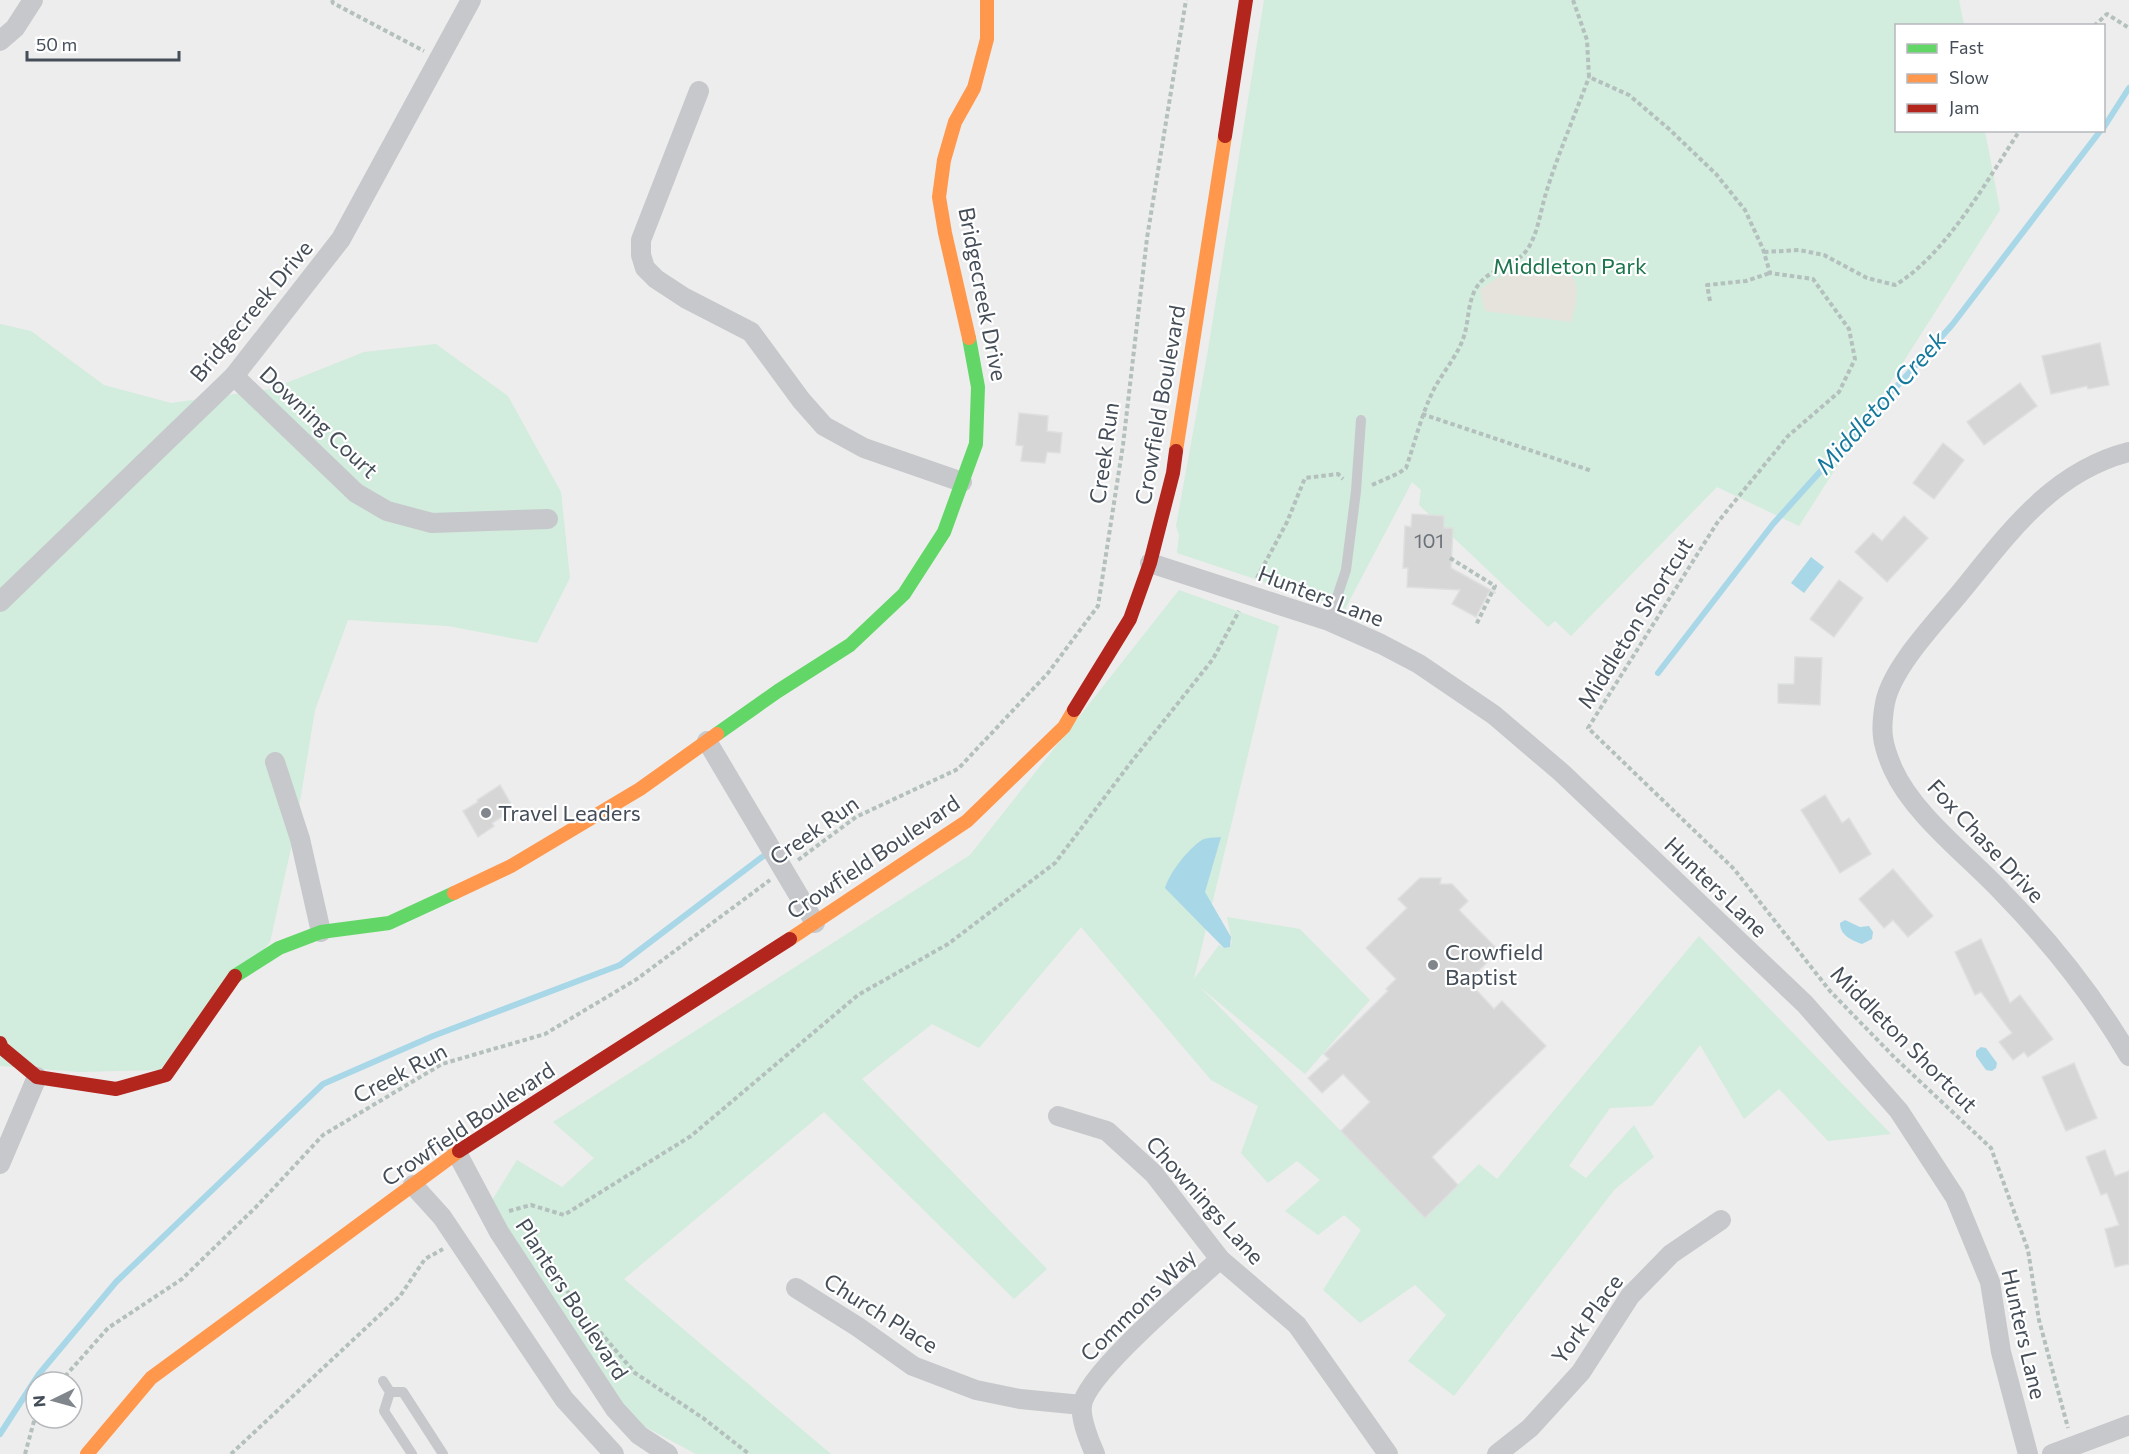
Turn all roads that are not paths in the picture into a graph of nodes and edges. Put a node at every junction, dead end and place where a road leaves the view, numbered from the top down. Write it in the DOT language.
graph roads {
  1 [pos="33,0"];
  2 [pos="471,0"];
  3 [pos="987,0"];
  4 [pos="1246,0"];
  5 [pos="0,41"];
  6 [pos="699,91"];
  7 [pos="234,376"];
  8 [pos="1361,420"];
  9 [pos="2129,452"];
  10 [pos="962,482"];
  11 [pos="548,519"];
  12 [pos="1150,563"];
  13 [pos="0,602"];
  14 [pos="1329,621"];
  15 [pos="707,741"];
  16 [pos="275,762"];
  17 [pos="815,923"];
  18 [pos="321,932"];
  19 [pos="0,1043"];
  20 [pos="2129,1056"];
  21 [pos="37,1077"];
  22 [pos="1058,1116"];
  23 [pos="457,1154"];
  24 [pos="0,1164"];
  25 [pos="413,1185"];
  26 [pos="1721,1220"];
  27 [pos="1220,1259"];
  28 [pos="796,1288"];
  29 [pos="383,1381"];
  30 [pos="390,1392"];
  31 [pos="1082,1406"];
  32 [pos="2129,1425"];
  33 [pos="87,1454"];
  34 [pos="412,1454"];
  35 [pos="443,1454"];
  36 [pos="614,1454"];
  37 [pos="668,1454"];
  38 [pos="1095,1454"];
  39 [pos="1389,1454"];
  40 [pos="1497,1454"];
  41 [pos="2028,1454"];
  42 [pos="2052,1454"];
  1 -- 5 [label="street"];
  2 -- 7 [label="street, Bridgecreek Drive"];
  3 -- 10 [label="main road, Bridgecreek Drive"];
  4 -- 12 [label="main road, Crowfield Boulevard"];
  6 -- 10 [label="street"];
  7 -- 11 [label="street, Downing Court"];
  7 -- 13 [label="street, Bridgecreek Drive"];
  8 -- 14 [label="lane"];
  9 -- 20 [label="street, Fox Chase Drive"];
  10 -- 15 [label="main road, Bridgecreek Drive"];
  12 -- 14 [label="street, Hunters Lane"];
  12 -- 17 [label="main road, Crowfield Boulevard"];
  14 -- 41 [label="street, Hunters Lane"];
  15 -- 17 [label="street"];
  15 -- 18 [label="main road, Bridgecreek Drive"];
  16 -- 18 [label="street"];
  17 -- 23 [label="main road, Crowfield Boulevard"];
  18 -- 21 [label="main road, Bridgecreek Drive"];
  19 -- 21 [label="main road"];
  21 -- 24 [label="street"];
  22 -- 27 [label="street, Chownings Lane"];
  23 -- 25 [label="main road, Crowfield Boulevard"];
  23 -- 37 [label="street, Planters Boulevard"];
  25 -- 33 [label="main road, Crowfield Boulevard"];
  25 -- 36 [label="street"];
  26 -- 40 [label="street, York Place"];
  27 -- 31 [label="street, Commons Way"];
  27 -- 39 [label="street, Chownings Lane"];
  28 -- 31 [label="street, Church Place"];
  29 -- 30 [label="lane"];
  30 -- 34 [label="lane"];
  30 -- 35 [label="lane"];
  31 -- 38 [label="street"];
  32 -- 42 [label="street"];
}
